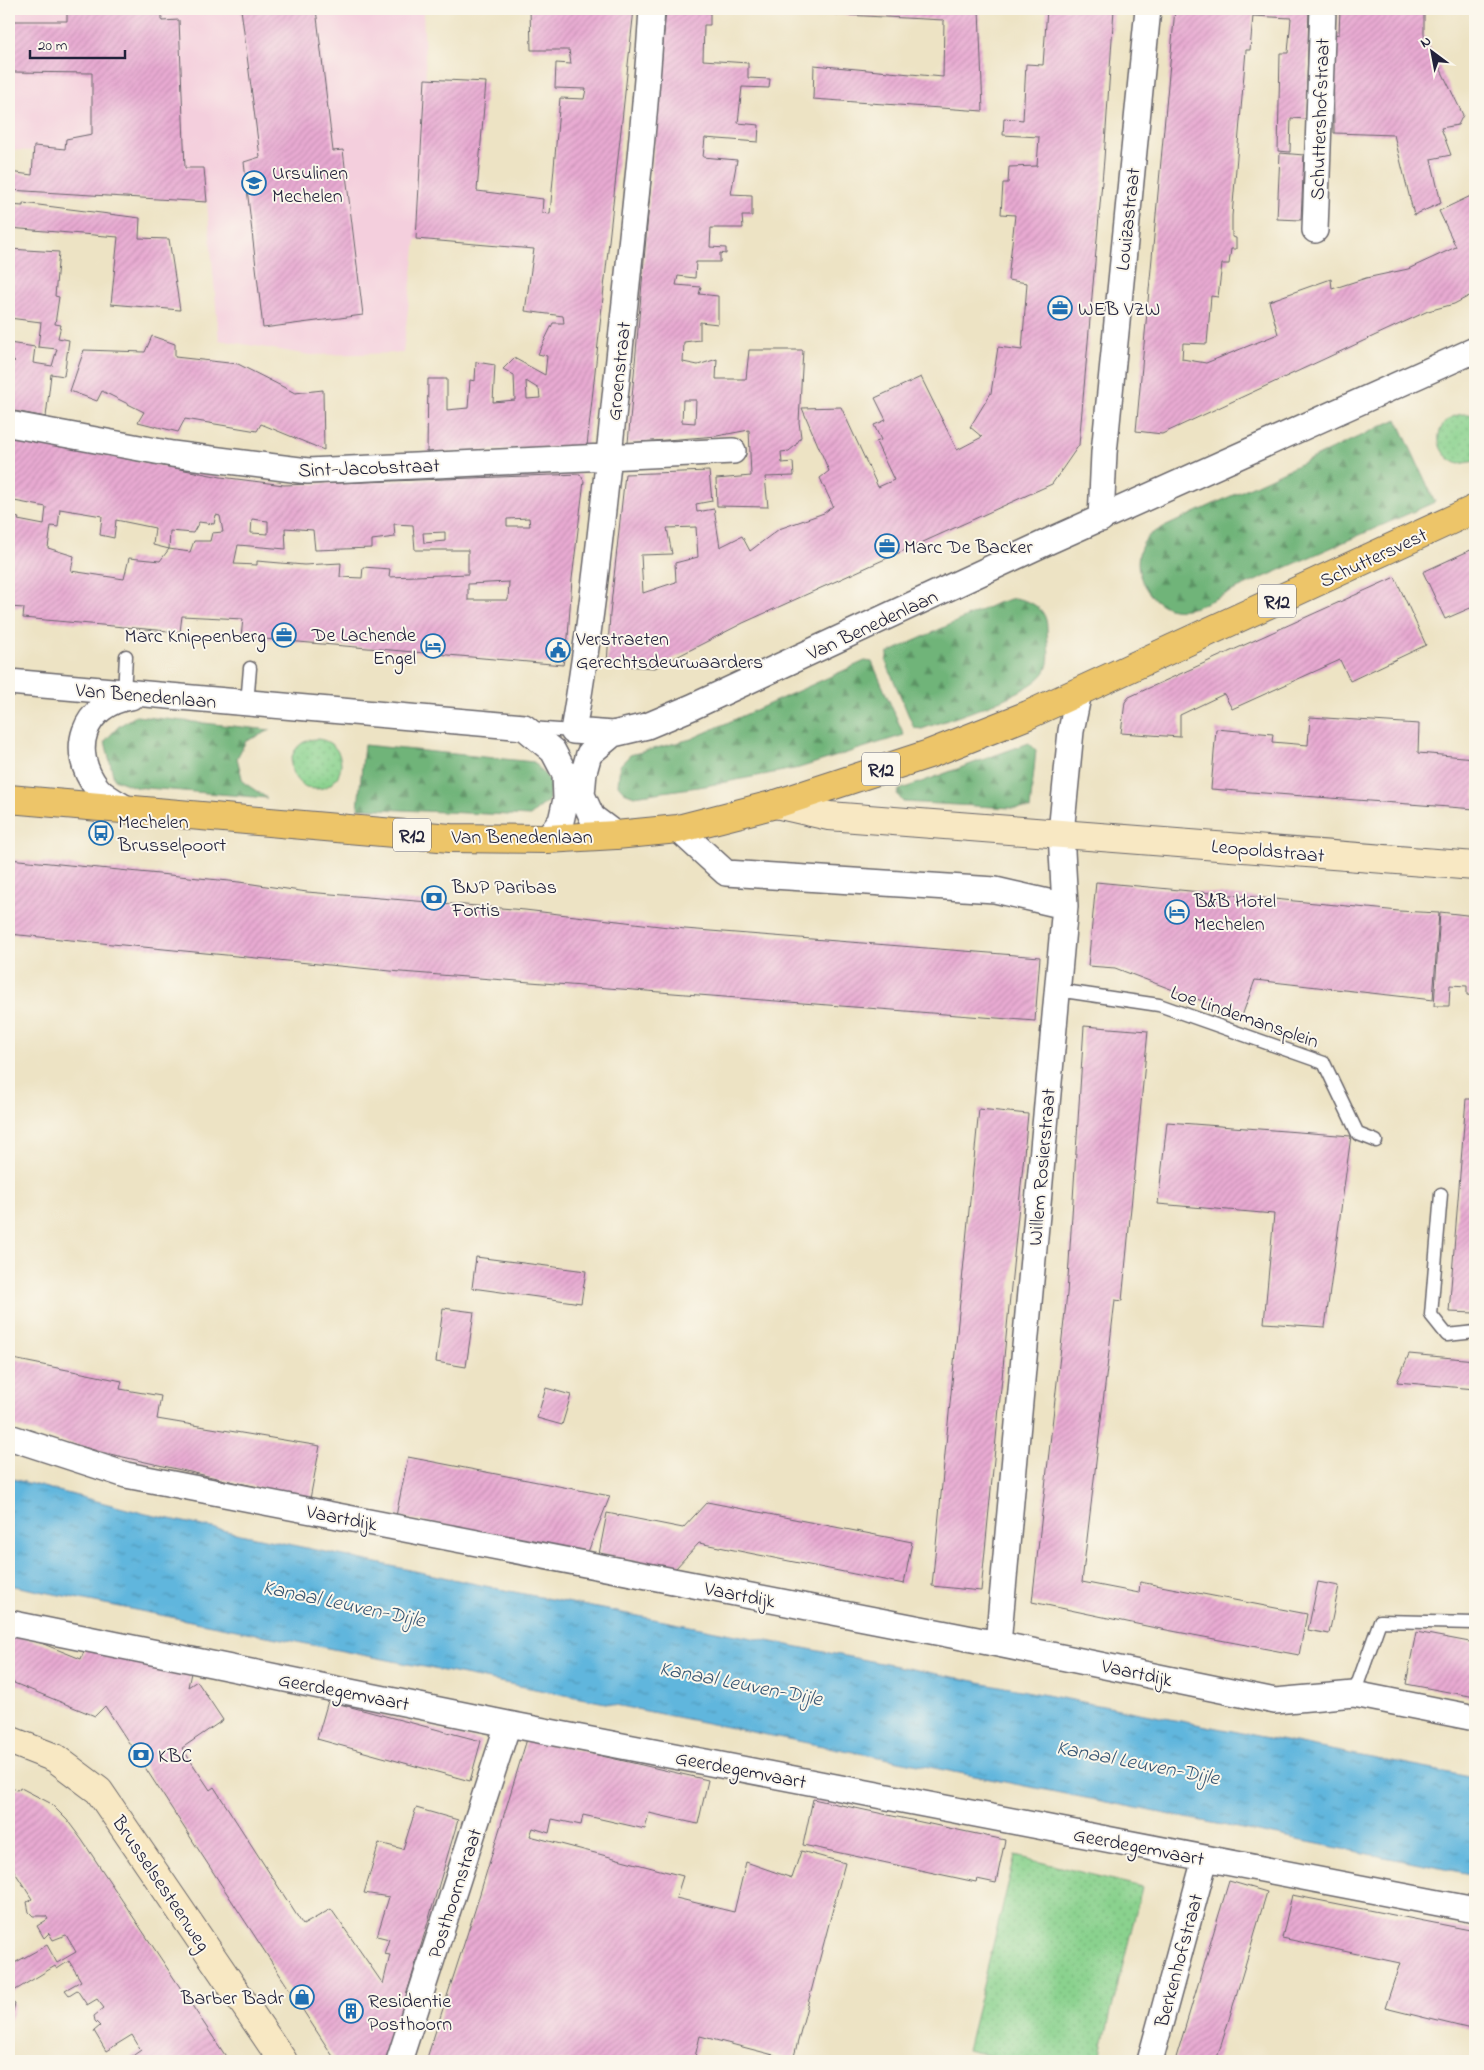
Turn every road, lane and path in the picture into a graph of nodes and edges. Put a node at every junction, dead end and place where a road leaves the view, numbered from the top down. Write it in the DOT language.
graph roads {
  1 [pos="652,9"];
  2 [pos="1148,9"];
  3 [pos="1323,9"];
  4 [pos="1315,230"];
  5 [pos="1475,350"];
  6 [pos="9,424"];
  7 [pos="733,451"];
  8 [pos="609,456"];
  9 [pos="1475,509"];
  10 [pos="1102,519"];
  11 [pos="126,656"];
  12 [pos="250,668"];
  13 [pos="9,682"];
  14 [pos="1079,692"];
  15 [pos="134,695"];
  16 [pos="247,704"];
  17 [pos="524,728"];
  18 [pos="573,731"];
  19 [pos="613,734"];
  20 [pos="9,799"];
  21 [pos="776,804"];
  22 [pos="129,810"];
  23 [pos="678,829"];
  24 [pos="1060,833"];
  25 [pos="616,835"];
  26 [pos="547,839"];
  27 [pos="1475,866"];
  28 [pos="1065,906"];
  29 [pos="1057,990"];
  30 [pos="1376,1140"];
  31 [pos="1441,1194"];
  32 [pos="1475,1332"];
  33 [pos="9,1437"];
  34 [pos="9,1623"];
  35 [pos="1475,1623"];
  36 [pos="998,1644"];
  37 [pos="1354,1694"];
  38 [pos="1475,1718"];
  39 [pos="508,1724"];
  40 [pos="9,1740"];
  41 [pos="1206,1859"];
  42 [pos="1475,1910"];
  43 [pos="283,2061"];
  44 [pos="399,2061"];
  45 [pos="1150,2061"];
  1 -- 8 [label="street, Groenstraat"];
  2 -- 10 [label="street, Louizastraat"];
  3 -- 4 [label="street, Schuttershofstraat"];
  5 -- 10 [label="street, R12"];
  6 -- 8 [label="street, Sint-Jacobstraat"];
  7 -- 8 [label="street, Sint-Jacobstraat"];
  8 -- 18 [label="street, Groenstraat"];
  9 -- 14 [label="main road, Schuttersvest / R12"];
  10 -- 19 [label="street, Van Benedenlaan / R12"];
  11 -- 15 [label="lane"];
  12 -- 16 [label="lane"];
  13 -- 15 [label="street, Van Benedenlaan / R12"];
  14 -- 21 [label="main road, Van Benedenlaan / R12"];
  14 -- 24 [label="street, Willem Rosierstraat"];
  15 -- 16 [label="street, Van Benedenlaan / R12"];
  15 -- 22 [label="street, R12"];
  16 -- 17 [label="street, Van Benedenlaan / R12"];
  17 -- 18 [label="lane, Van Benedenlaan / R12"];
  17 -- 26 [label="street"];
  18 -- 19 [label="street, Van Benedenlaan / R12"];
  19 -- 25 [label="street, Van Benedenlaan"];
  20 -- 22 [label="main road, Van Benedenlaan / R12"];
  21 -- 23 [label="main road, Van Benedenlaan / R12"];
  21 -- 24 [label="main road, Van Benedenlaan"];
  22 -- 26 [label="main road, Van Benedenlaan / R12"];
  23 -- 25 [label="main road, Van Benedenlaan / R12"];
  23 -- 28 [label="street"];
  24 -- 27 [label="main road, Leopoldstraat"];
  24 -- 28 [label="street, Willem Rosierstraat"];
  25 -- 26 [label="main road, Van Benedenlaan / R12"];
  28 -- 29 [label="street, Willem Rosierstraat"];
  29 -- 30 [label="lane, Loe Lindemansplein"];
  29 -- 36 [label="street, Willem Rosierstraat"];
  31 -- 32 [label="lane"];
  33 -- 36 [label="street, Vaartdijk"];
  34 -- 39 [label="street, Geerdegemvaart"];
  35 -- 37 [label="lane"];
  36 -- 37 [label="street, Vaartdijk"];
  37 -- 38 [label="street, Vaartdijk"];
  39 -- 41 [label="street, Geerdegemvaart"];
  39 -- 44 [label="street, Posthoornstraat"];
  40 -- 43 [label="main road, Brusselsesteenweg"];
  41 -- 42 [label="street, Geerdegemvaart"];
  41 -- 45 [label="street, Berkenhofstraat"];
}
